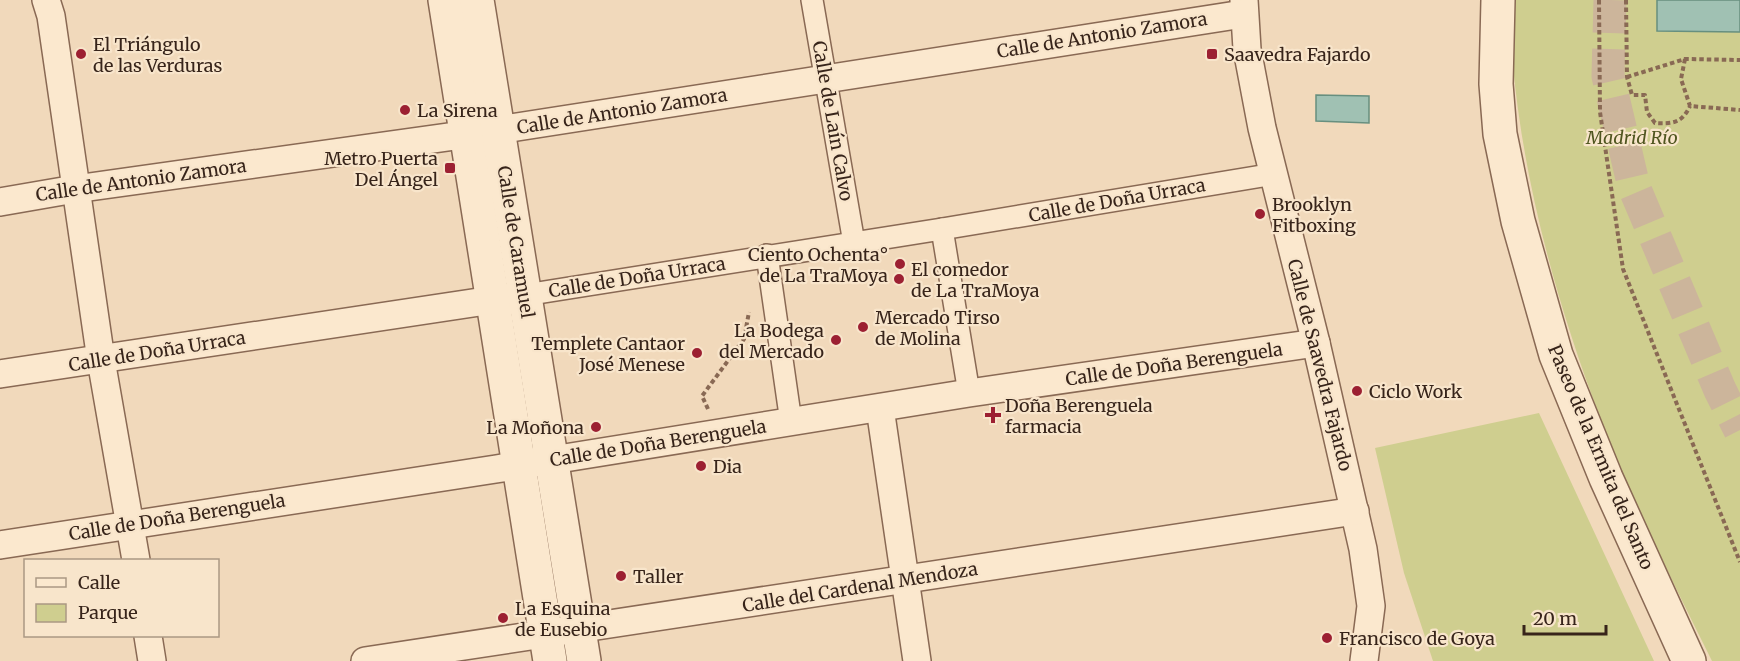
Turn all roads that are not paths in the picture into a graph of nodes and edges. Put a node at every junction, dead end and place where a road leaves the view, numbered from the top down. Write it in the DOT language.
graph roads {
  1 [pos="46,0"];
  2 [pos="445,0"];
  3 [pos="477,0"];
  4 [pos="812,0"];
  5 [pos="1498,0"];
  6 [pos="1244,7"];
  7 [pos="825,78"];
  8 [pos="498,130"];
  9 [pos="465,135"];
  10 [pos="1274,174"];
  11 [pos="75,189"];
  12 [pos="0,202"];
  13 [pos="942,229"];
  14 [pos="854,243"];
  15 [pos="768,265"];
  16 [pos="525,295"];
  17 [pos="493,301"];
  18 [pos="1316,343"];
  19 [pos="101,360"];
  20 [pos="0,374"];
  21 [pos="969,393"];
  22 [pos="880,408"];
  23 [pos="791,422"];
  24 [pos="535,463"];
  25 [pos="1355,511"];
  26 [pos="130,524"];
  27 [pos="0,545"];
  28 [pos="136,559"];
  29 [pos="904,581"];
  30 [pos="579,629"];
  31 [pos="148,637"];
  32 [pos="548,647"];
  33 [pos="152,661"];
  34 [pos="365,661"];
  35 [pos="584,661"];
  36 [pos="917,661"];
  37 [pos="1364,661"];
  38 [pos="1689,661"];
  1 -- 11 [label="street"];
  2 -- 9 [label="street, Calle de Caramuel"];
  3 -- 8 [label="street, Calle de Caramuel"];
  4 -- 7 [label="street, Calle de Laín Calvo"];
  5 -- 38 [label="street, Paseo de la Ermita del Santo"];
  6 -- 7 [label="street, Calle de Antonio Zamora"];
  6 -- 10 [label="street, Calle de Saavedra Fajardo"];
  7 -- 8 [label="street, Calle de Antonio Zamora"];
  7 -- 14 [label="street, Calle de Laín Calvo"];
  8 -- 9 [label="street, Calle de Antonio Zamora"];
  8 -- 16 [label="street, Calle de Caramuel"];
  9 -- 11 [label="street, Calle de Antonio Zamora"];
  9 -- 17 [label="street, Calle de Caramuel"];
  10 -- 13 [label="street, Calle de Doña Urraca"];
  10 -- 18 [label="street, Calle de Saavedra Fajardo"];
  11 -- 12 [label="street, Calle de Antonio Zamora"];
  11 -- 19 [label="street"];
  13 -- 14 [label="street, Calle de Doña Urraca"];
  13 -- 21 [label="street"];
  14 -- 15 [label="street, Calle de Doña Urraca"];
  15 -- 16 [label="street, Calle de Doña Urraca"];
  15 -- 23 [label="street"];
  16 -- 17 [label="street, Calle de Doña Urraca"];
  16 -- 24 [label="street, Calle de Caramuel"];
  17 -- 19 [label="street, Calle de Doña Urraca"];
  17 -- 24 [label="street, Calle de Caramuel"];
  18 -- 21 [label="street, Calle de Doña Berenguela"];
  18 -- 25 [label="street, Calle de Saavedra Fajardo"];
  19 -- 20 [label="street, Calle de Doña Urraca"];
  19 -- 26 [label="street"];
  21 -- 22 [label="street, Calle de Doña Berenguela"];
  22 -- 23 [label="street, Calle de Doña Berenguela"];
  22 -- 29 [label="street"];
  23 -- 24 [label="street, Calle de Doña Berenguela"];
  24 -- 26 [label="street, Calle de Doña Berenguela"];
  24 -- 30 [label="street, Calle de Caramuel"];
  24 -- 32 [label="street, Calle de Caramuel"];
  25 -- 29 [label="street, Calle del Cardenal Mendoza"];
  25 -- 37 [label="street, Calle de Saavedra Fajardo"];
  26 -- 27 [label="street, Calle de Doña Berenguela"];
  26 -- 28 [label="street"];
  29 -- 30 [label="street, Calle del Cardenal Mendoza"];
  29 -- 36 [label="street"];
  30 -- 32 [label="street, Calle del Cardenal Mendoza"];
  30 -- 35 [label="street, Calle de Caramuel"];
  31 -- 33 [label="street"];
  32 -- 34 [label="street, Calle del Cardenal Mendoza"];
}
